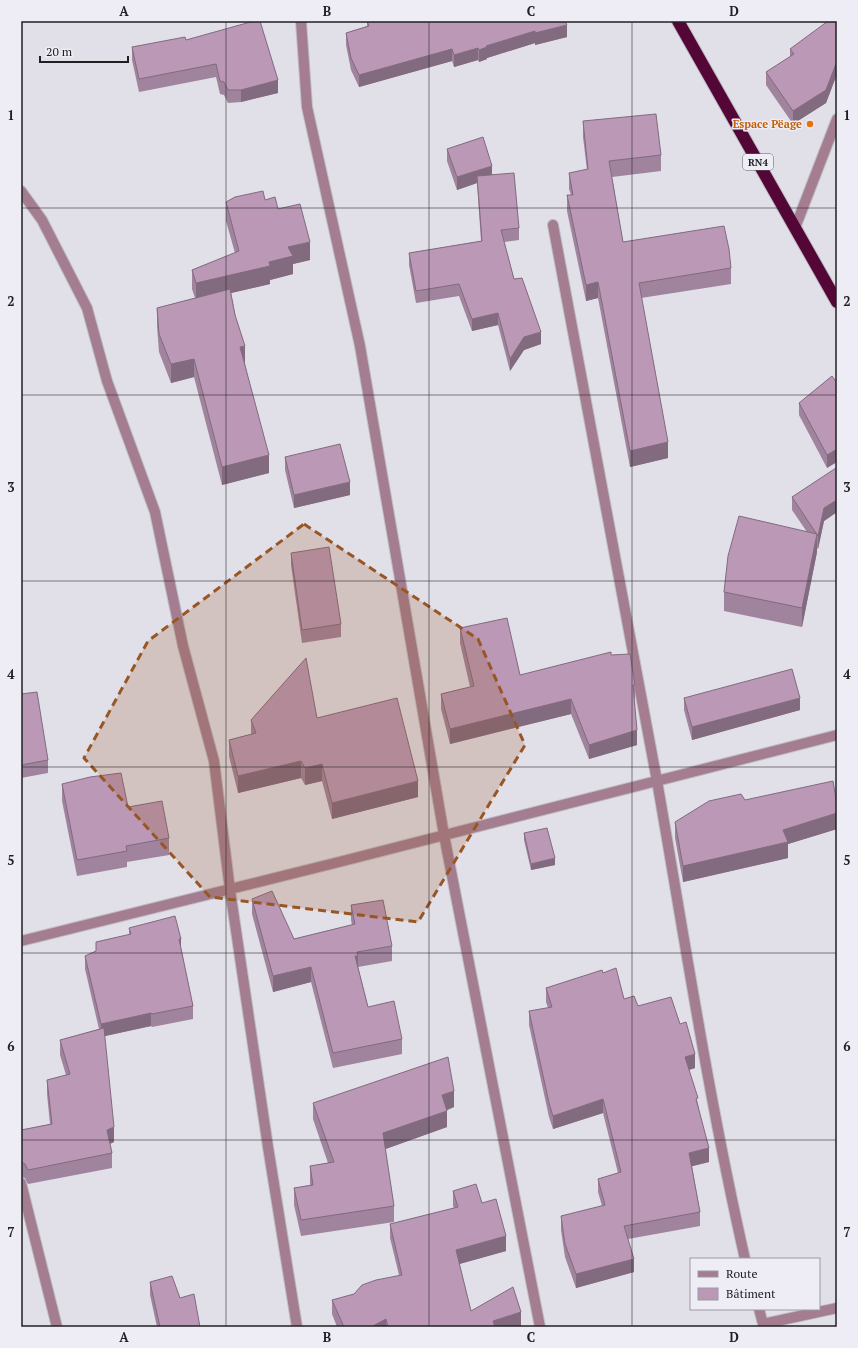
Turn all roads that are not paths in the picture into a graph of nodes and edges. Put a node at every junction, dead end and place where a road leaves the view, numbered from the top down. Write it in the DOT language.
graph roads {
  1 [pos="301,21"];
  2 [pos="678,21"];
  3 [pos="837,119"];
  4 [pos="21,191"];
  5 [pos="553,225"];
  6 [pos="795,228"];
  7 [pos="833,287"];
  8 [pos="837,302"];
  9 [pos="837,735"];
  10 [pos="657,781"];
  11 [pos="444,835"];
  12 [pos="230,890"];
  13 [pos="21,942"];
  14 [pos="21,1183"];
  15 [pos="745,1258"];
  16 [pos="837,1308"];
  17 [pos="758,1310"];
  18 [pos="763,1325"];
  19 [pos="57,1327"];
  20 [pos="297,1327"];
  21 [pos="540,1327"];
  1 -- 11 [label="street"];
  2 -- 6 [label="highway, RN4"];
  3 -- 6 [label="street"];
  4 -- 12 [label="street"];
  5 -- 10 [label="street"];
  6 -- 7 [label="highway, RN4"];
  7 -- 8 [label="highway, RN4"];
  9 -- 10 [label="street"];
  10 -- 11 [label="street"];
  10 -- 15 [label="street"];
  11 -- 12 [label="street"];
  11 -- 21 [label="street"];
  12 -- 13 [label="street"];
  12 -- 20 [label="street"];
  14 -- 19 [label="street"];
  16 -- 18 [label="street"];
  17 -- 18 [label="street"];
}
